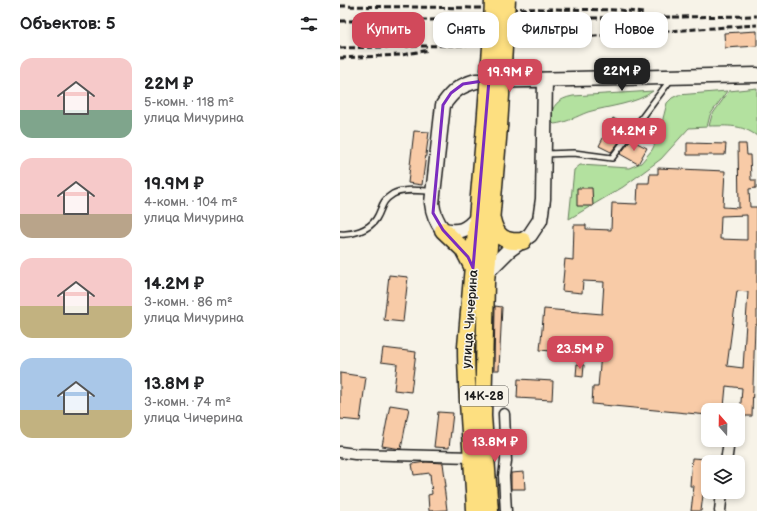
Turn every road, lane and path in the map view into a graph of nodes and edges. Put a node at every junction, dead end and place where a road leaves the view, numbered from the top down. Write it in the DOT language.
graph roads {
  1 [pos="493,0"];
  2 [pos="507,0"];
  3 [pos="757,75"];
  4 [pos="672,78"];
  5 [pos="545,80"];
  6 [pos="492,127"];
  7 [pos="544,154"];
  8 [pos="434,191"];
  9 [pos="484,218"];
  10 [pos="442,230"];
  11 [pos="340,234"];
  12 [pos="523,241"];
  13 [pos="480,270"];
  14 [pos="504,414"];
  15 [pos="728,448"];
  16 [pos="340,452"];
  17 [pos="727,455"];
  18 [pos="472,457"];
  19 [pos="721,499"];
  20 [pos="475,511"];
  21 [pos="490,511"];
  22 [pos="506,511"];
  23 [pos="720,511"];
  1 -- 6 [label="main road, 14К-28, bridge"];
  2 -- 6 [label="main road, 14К-28, bridge"];
  3 -- 4 [label="main road"];
  4 -- 5 [label="main road"];
  4 -- 7 [label="lane"];
  5 -- 7 [label="main road"];
  5 -- 8 [label="main road"];
  6 -- 9 [label="main road, улица Чичерина / 14К-28"];
  7 -- 12 [label="main road"];
  8 -- 10 [label="main road"];
  8 -- 11 [label="lane"];
  9 -- 10 [label="main road"];
  9 -- 12 [label="main road"];
  9 -- 13 [label="main road, улица Чичерина / 14К-28"];
  10 -- 13 [label="main road"];
  12 -- 13 [label="main road"];
  13 -- 18 [label="main road, улица Чичерина / 14К-28"];
  13 -- 21 [label="main road, улица Чичерина / 14К-28"];
  14 -- 22 [label="street"];
  15 -- 17 [label="street"];
  16 -- 18 [label="street"];
  18 -- 20 [label="main road, улица Чичерина / 14К-28"];
  19 -- 23 [label="street"];
}
